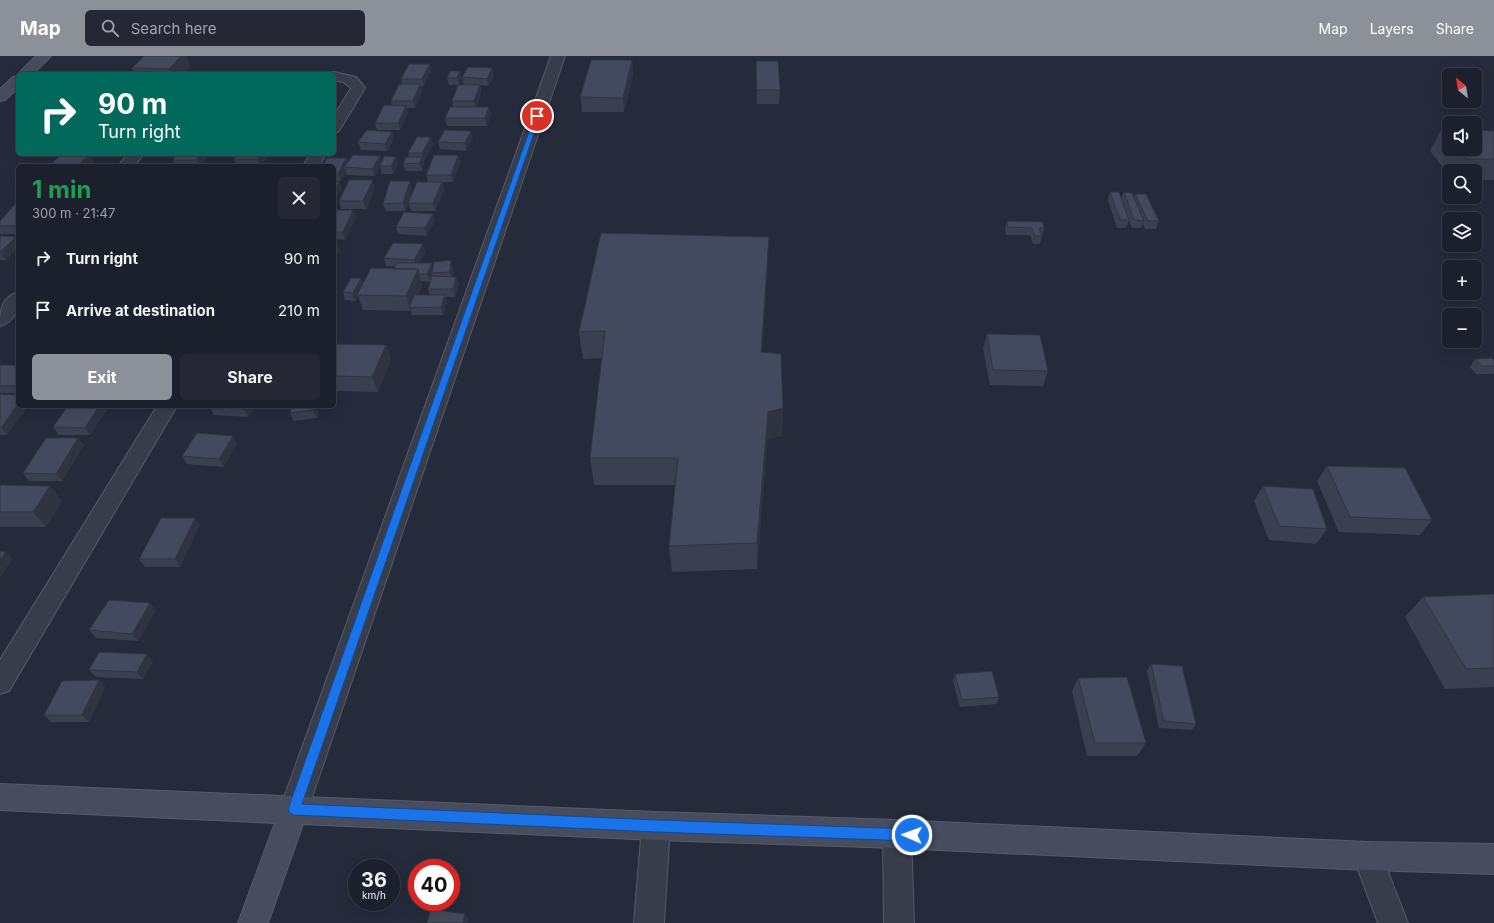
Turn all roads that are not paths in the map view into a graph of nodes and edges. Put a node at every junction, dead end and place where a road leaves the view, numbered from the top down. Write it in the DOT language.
graph roads {
  1 [pos="44,56"];
  2 [pos="558,56"];
  3 [pos="27,72"];
  4 [pos="336,76"];
  5 [pos="16,82"];
  6 [pos="0,97"];
  7 [pos="336,125"];
  8 [pos="134,156"];
  9 [pos="128,164"];
  10 [pos="16,300"];
  11 [pos="0,320"];
  12 [pos="166,408"];
  13 [pos="0,683"];
  14 [pos="0,797"];
  15 [pos="294,809"];
  16 [pos="656,826"];
  17 [pos="897,834"];
  18 [pos="1368,856"];
  19 [pos="1494,860"];
  20 [pos="253,923"];
  21 [pos="649,923"];
  22 [pos="899,923"];
  23 [pos="1394,923"];
  1 -- 3 [label="street"];
  2 -- 15 [label="street"];
  4 -- 7 [label="street"];
  5 -- 6 [label="street"];
  8 -- 9 [label="street"];
  10 -- 11 [label="street"];
  12 -- 13 [label="street"];
  14 -- 15 [label="street"];
  15 -- 16 [label="street"];
  15 -- 20 [label="street"];
  16 -- 17 [label="street"];
  16 -- 21 [label="street"];
  17 -- 18 [label="street"];
  17 -- 22 [label="street"];
  18 -- 19 [label="street"];
  18 -- 23 [label="street"];
}
